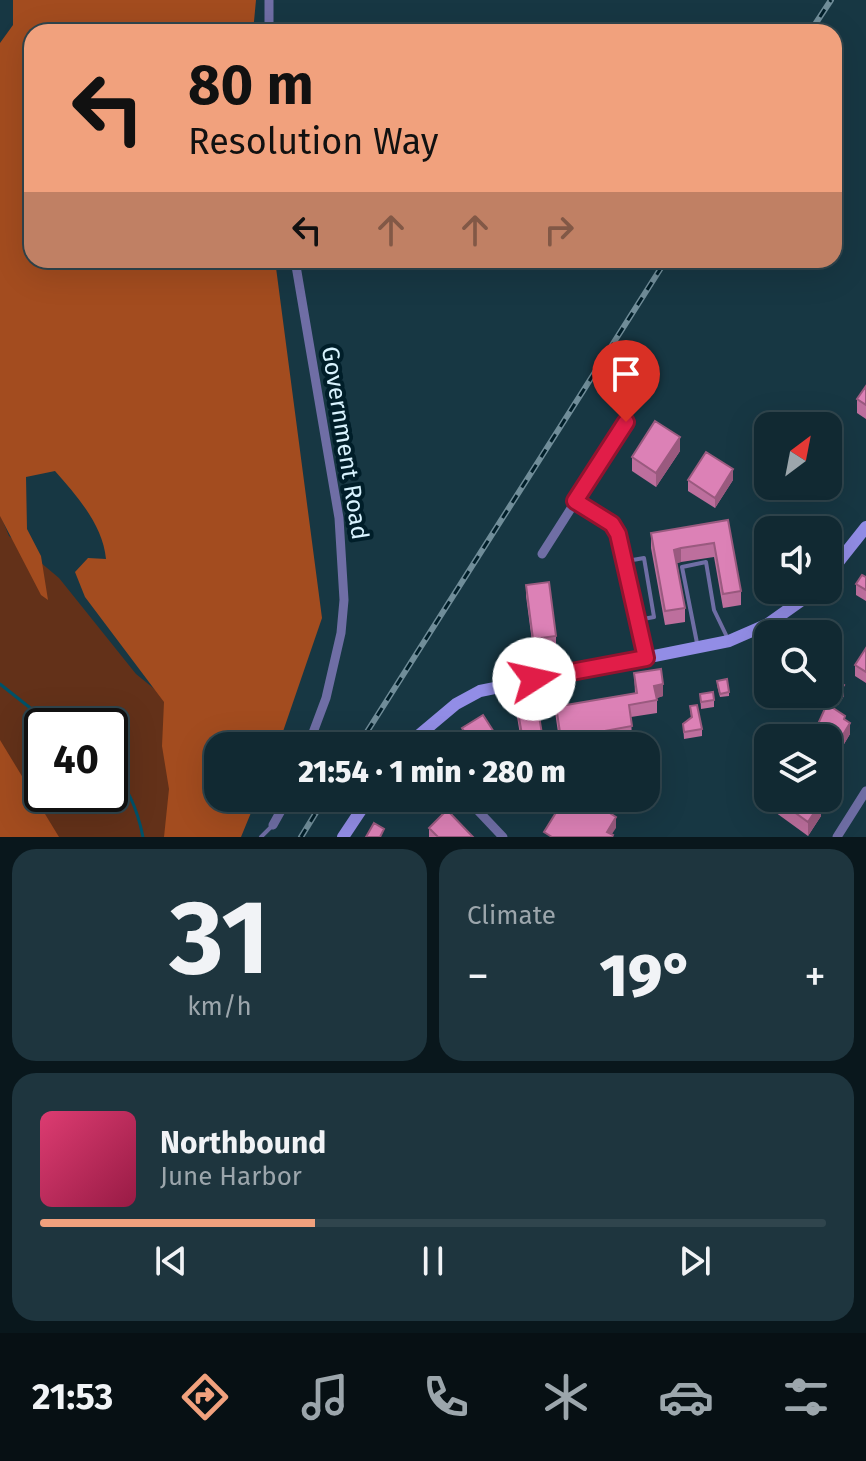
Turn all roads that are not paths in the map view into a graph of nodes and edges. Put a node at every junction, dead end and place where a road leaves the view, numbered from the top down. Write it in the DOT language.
graph roads {
  1 [pos="269,0"];
  2 [pos="269,24"];
  3 [pos="296,268"];
  4 [pos="626,422"];
  5 [pos="575,501"];
  6 [pos="864,534"];
  7 [pos="542,554"];
  8 [pos="842,559"];
  9 [pos="626,561"];
  10 [pos="796,604"];
  11 [pos="638,620"];
  12 [pos="729,641"];
  13 [pos="698,648"];
  14 [pos="646,658"];
  15 [pos="313,732"];
  16 [pos="424,732"];
  17 [pos="866,791"];
  18 [pos="280,812"];
  19 [pos="360,812"];
  20 [pos="479,812"];
  21 [pos="273,825"];
  22 [pos="261,837"];
  23 [pos="343,837"];
  24 [pos="503,837"];
  25 [pos="837,837"];
  1 -- 2 [label="street"];
  3 -- 15 [label="street, Government Road"];
  4 -- 5 [label="street"];
  5 -- 7 [label="street"];
  5 -- 9 [label="street"];
  6 -- 8 [label="street"];
  9 -- 11 [label="street"];
  9 -- 11 [label="lane"];
  10 -- 12 [label="street"];
  11 -- 14 [label="street"];
  12 -- 13 [label="street"];
  12 -- 13 [label="lane"];
  13 -- 14 [label="street"];
  14 -- 16 [label="street"];
  17 -- 25 [label="street"];
  18 -- 21 [label="street"];
  19 -- 23 [label="street"];
  20 -- 24 [label="street"];
  21 -- 22 [label="lane"];
}
